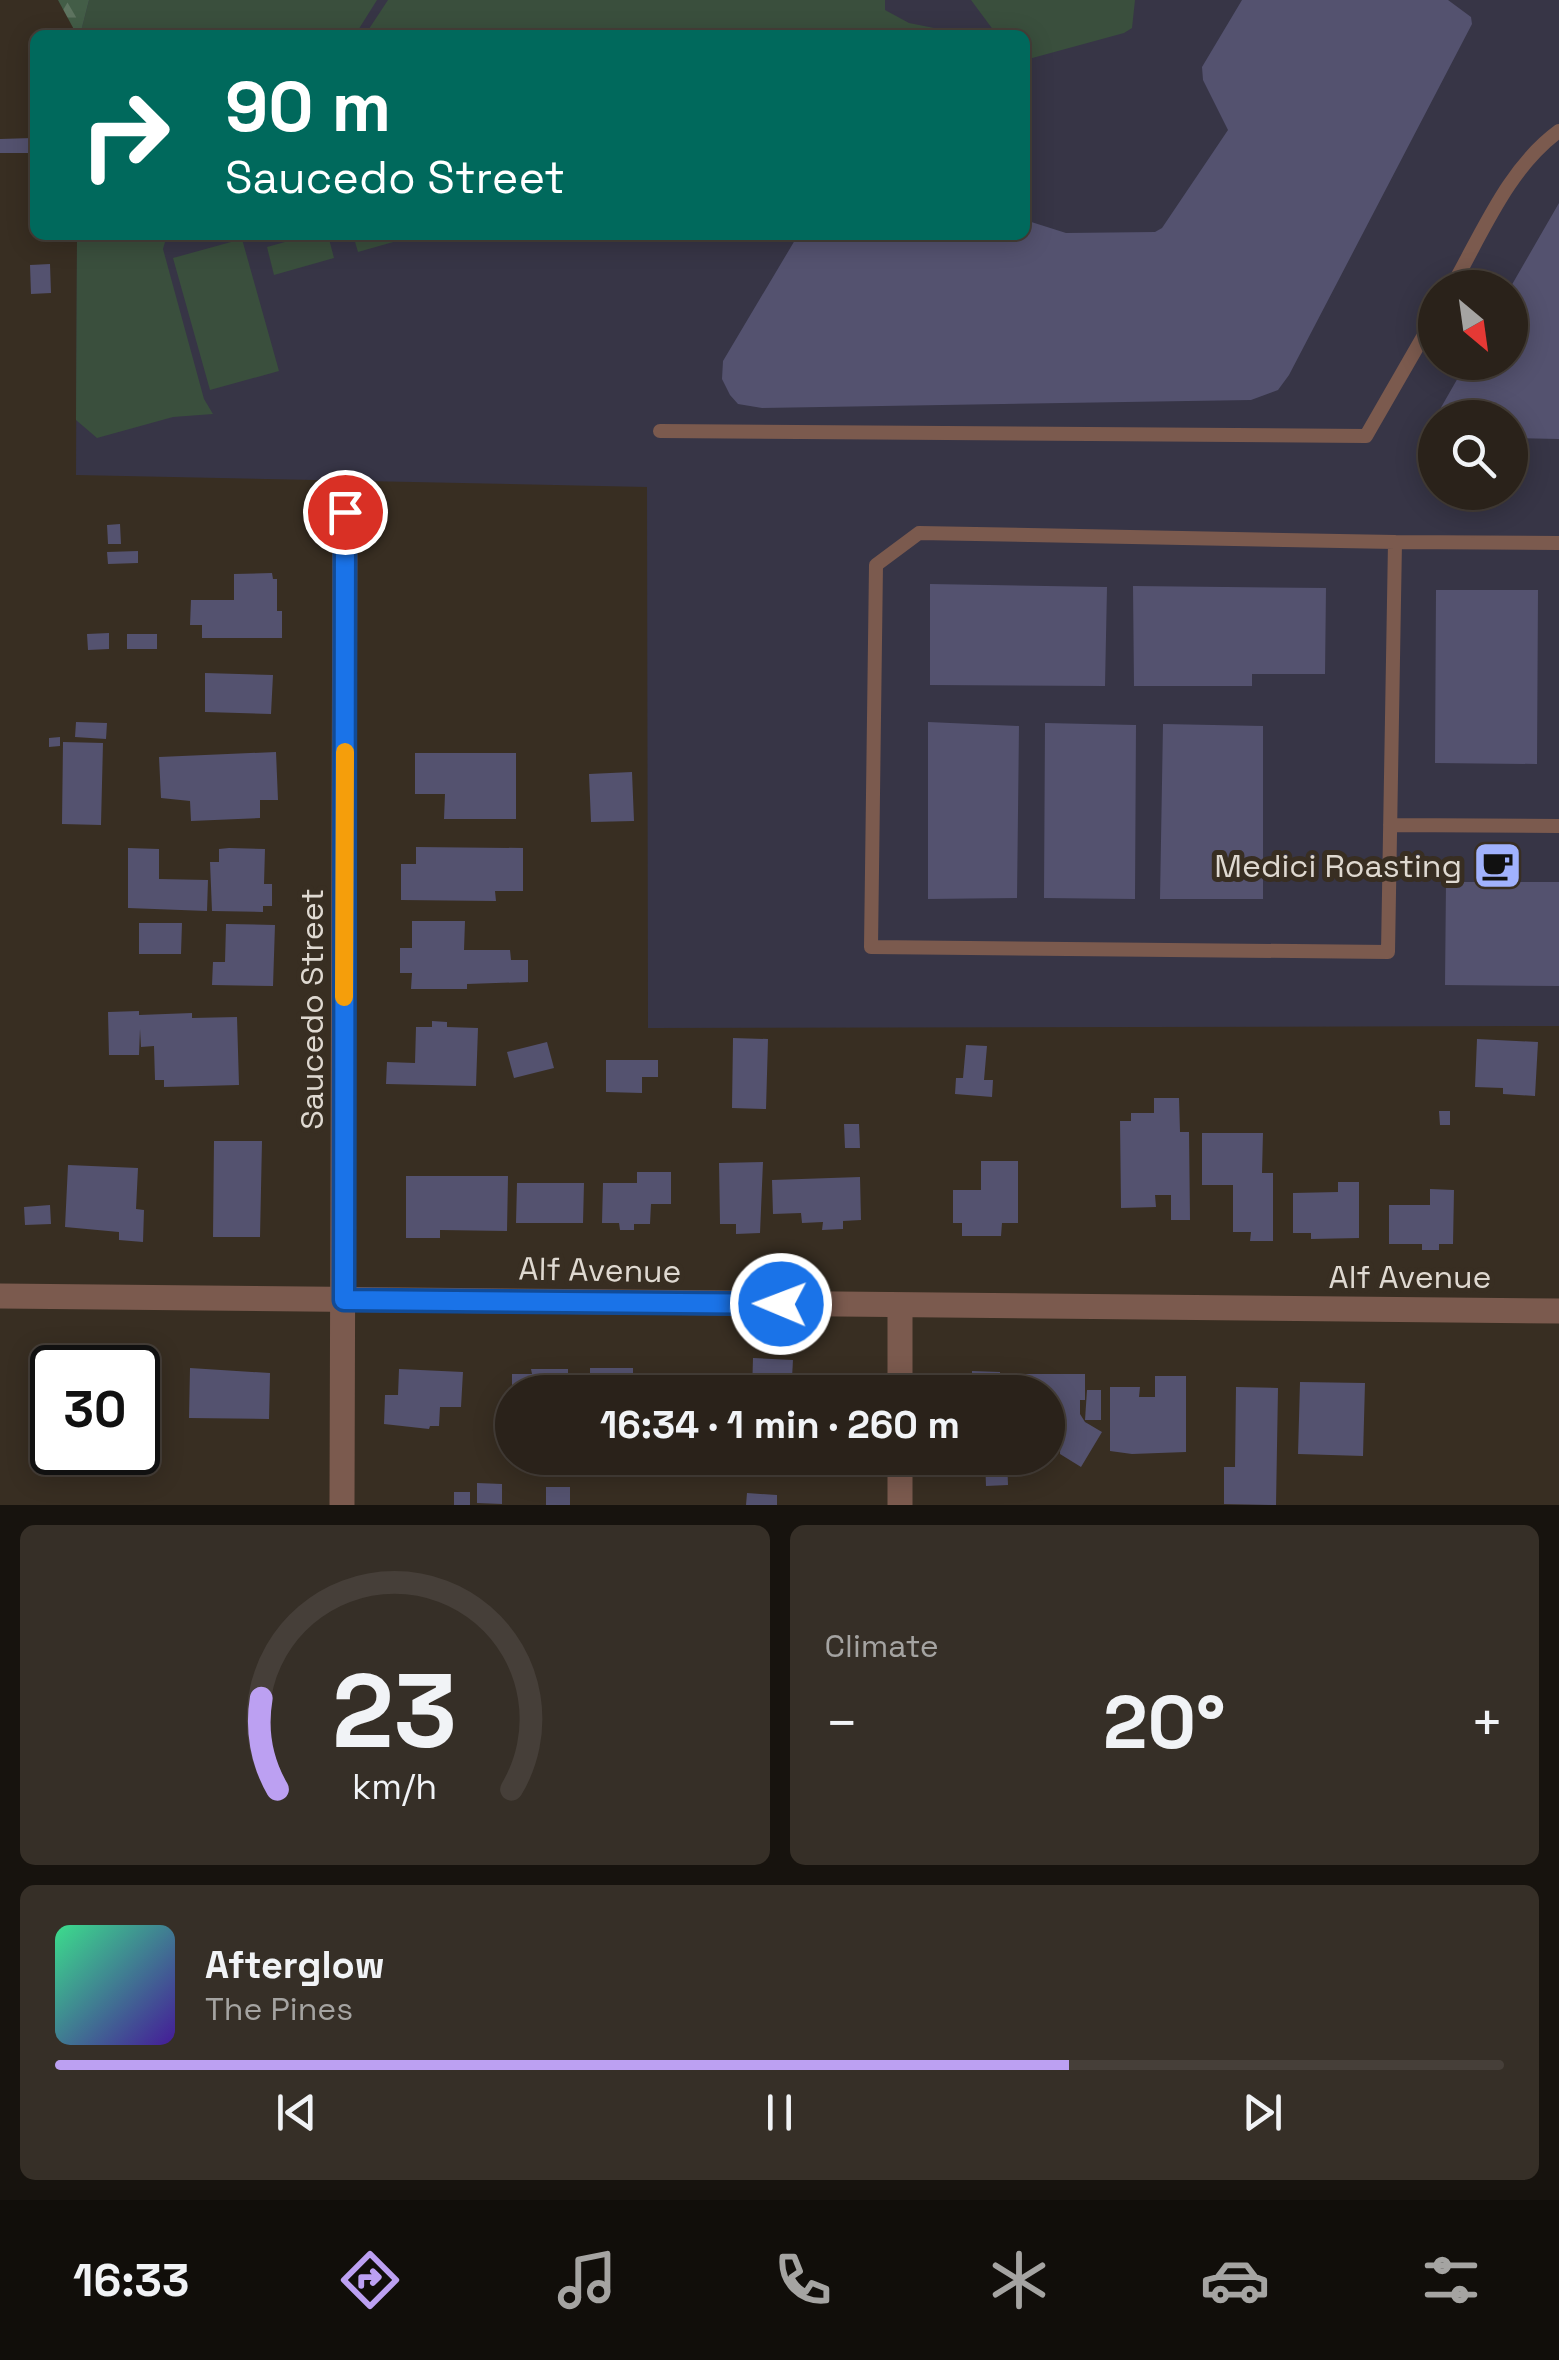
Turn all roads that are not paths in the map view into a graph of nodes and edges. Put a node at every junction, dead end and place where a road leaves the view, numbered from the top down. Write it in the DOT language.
graph roads {
  1 [pos="1559,131"];
  2 [pos="1461,270"];
  3 [pos="1418,346"];
  4 [pos="660,431"];
  5 [pos="345,512"];
  6 [pos="1395,542"];
  7 [pos="1559,543"];
  8 [pos="1390,826"];
  9 [pos="1559,826"];
  10 [pos="0,1296"];
  11 [pos="344,1300"];
  12 [pos="900,1306"];
  13 [pos="1559,1311"];
  14 [pos="900,1375"];
  15 [pos="900,1475"];
  16 [pos="342,1505"];
  17 [pos="900,1505"];
  1 -- 2 [label="lane"];
  3 -- 4 [label="lane"];
  5 -- 11 [label="street, Saucedo Street"];
  6 -- 7 [label="lane"];
  6 -- 8 [label="lane"];
  6 -- 8 [label="lane"];
  8 -- 9 [label="lane"];
  10 -- 11 [label="street, Alf Avenue"];
  11 -- 12 [label="street, Alf Avenue"];
  11 -- 16 [label="street, Saucedo Street"];
  12 -- 13 [label="street, Alf Avenue"];
  12 -- 14 [label="street"];
  15 -- 17 [label="street"];
}
